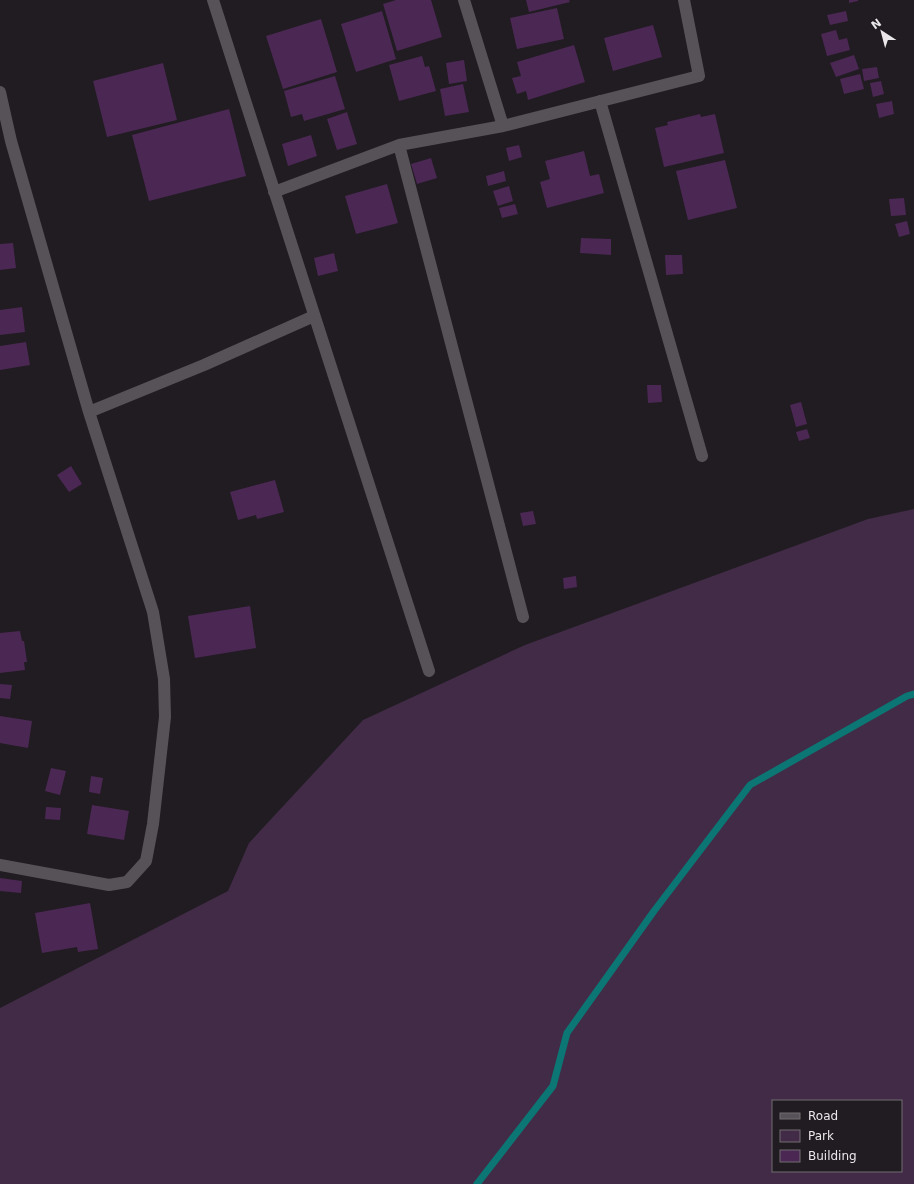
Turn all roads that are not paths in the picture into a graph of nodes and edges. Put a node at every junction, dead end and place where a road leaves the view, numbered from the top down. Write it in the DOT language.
graph roads {
  1 [pos="213,0"];
  2 [pos="464,0"];
  3 [pos="684,0"];
  4 [pos="0,92"];
  5 [pos="600,101"];
  6 [pos="503,126"];
  7 [pos="399,145"];
  8 [pos="274,192"];
  9 [pos="314,316"];
  10 [pos="89,412"];
  11 [pos="702,456"];
  12 [pos="523,617"];
  13 [pos="430,671"];
  14 [pos="0,865"];
  1 -- 8 [label="street"];
  2 -- 6 [label="street"];
  3 -- 5 [label="street"];
  4 -- 10 [label="street"];
  5 -- 6 [label="street"];
  5 -- 11 [label="street"];
  6 -- 7 [label="street"];
  7 -- 8 [label="street"];
  7 -- 12 [label="street"];
  8 -- 9 [label="street"];
  9 -- 10 [label="street"];
  9 -- 13 [label="street"];
  10 -- 14 [label="street"];
}
